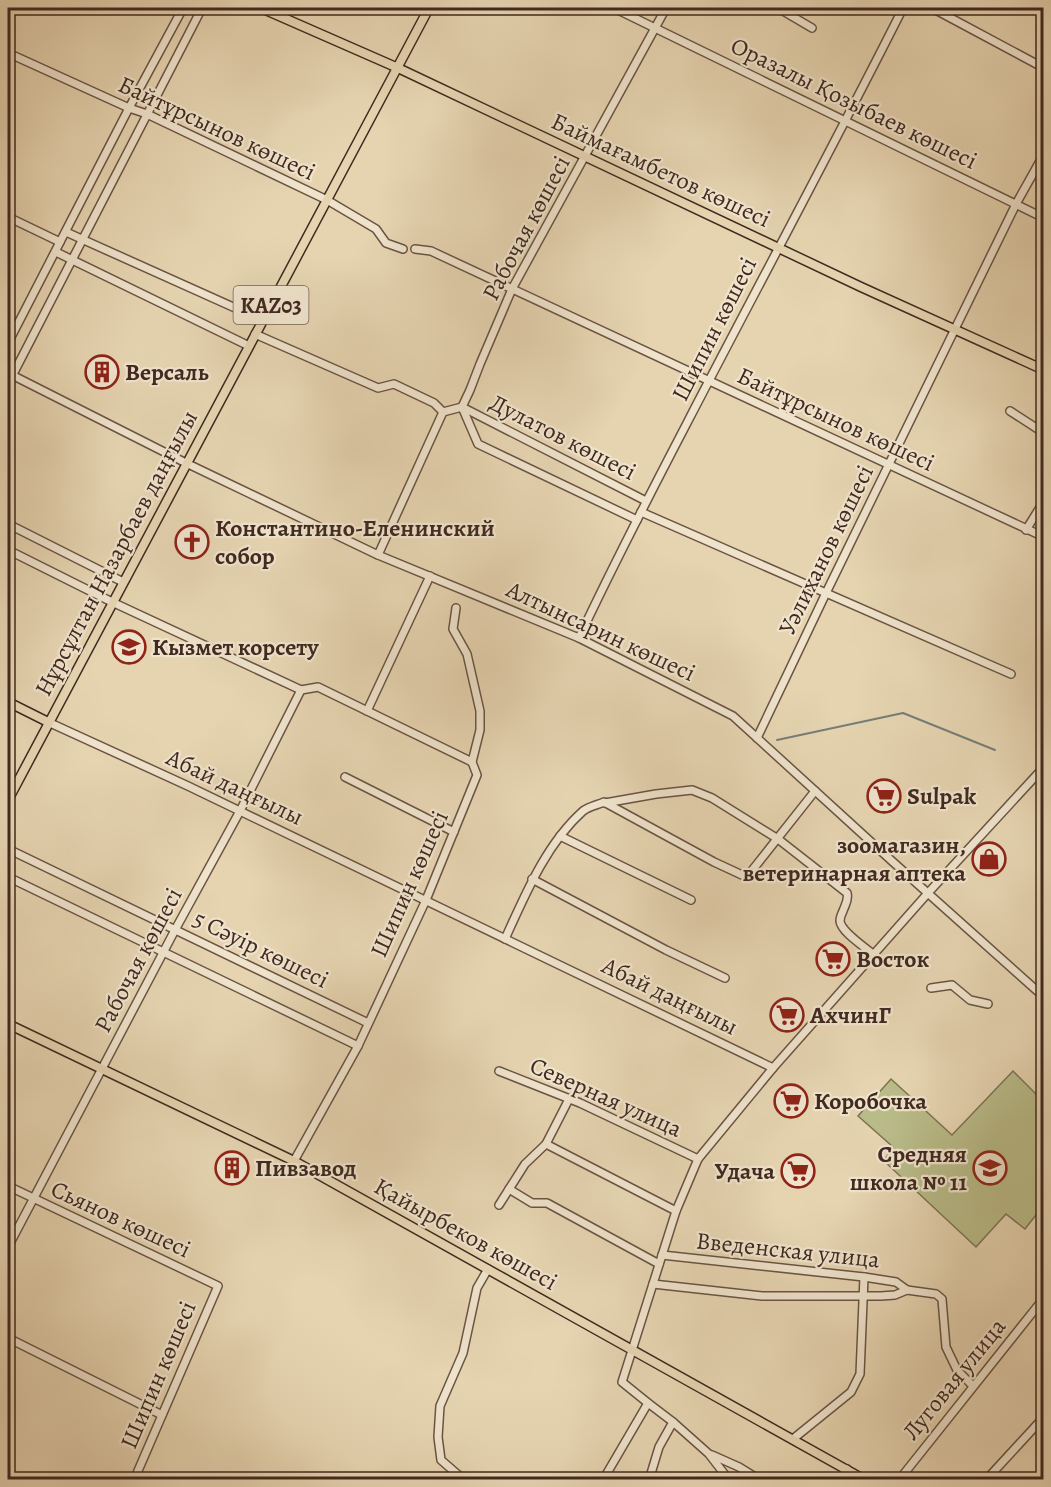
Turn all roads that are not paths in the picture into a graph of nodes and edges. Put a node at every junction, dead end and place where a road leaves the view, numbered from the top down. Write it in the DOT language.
graph roads {
  1 [pos="183,8"];
  2 [pos="202,8"];
  3 [pos="261,8"];
  4 [pos="429,8"];
  5 [pos="614,8"];
  6 [pos="666,8"];
  7 [pos="778,8"];
  8 [pos="903,8"];
  9 [pos="932,8"];
  10 [pos="656,27"];
  11 [pos="812,28"];
  12 [pos="8,53"];
  13 [pos="398,68"];
  14 [pos="1044,68"];
  15 [pos="129,108"];
  16 [pos="147,114"];
  17 [pos="846,121"];
  18 [pos="1044,154"];
  19 [pos="586,157"];
  20 [pos="327,200"];
  21 [pos="1016,204"];
  22 [pos="8,217"];
  23 [pos="1044,218"];
  24 [pos="66,232"];
  25 [pos="82,239"];
  26 [pos="60,242"];
  27 [pos="778,247"];
  28 [pos="403,249"];
  29 [pos="415,249"];
  30 [pos="56,252"];
  31 [pos="72,260"];
  32 [pos="512,289"];
  33 [pos="262,321"];
  34 [pos="956,329"];
  35 [pos="255,334"];
  36 [pos="8,343"];
  37 [pos="249,346"];
  38 [pos="1044,370"];
  39 [pos="10,374"];
  40 [pos="709,381"];
  41 [pos="8,384"];
  42 [pos="460,408"];
  43 [pos="1010,411"];
  44 [pos="446,412"];
  45 [pos="1044,433"];
  46 [pos="186,463"];
  47 [pos="889,465"];
  48 [pos="646,501"];
  49 [pos="1044,501"];
  50 [pos="641,512"];
  51 [pos="637,520"];
  52 [pos="8,524"];
  53 [pos="1026,530"];
  54 [pos="1044,537"];
  55 [pos="8,550"];
  56 [pos="378,555"];
  57 [pos="430,576"];
  58 [pos="123,582"];
  59 [pos="826,593"];
  60 [pos="112,602"];
  61 [pos="456,608"];
  62 [pos="579,638"];
  63 [pos="1011,674"];
  64 [pos="301,690"];
  65 [pos="8,702"];
  66 [pos="367,711"];
  67 [pos="48,722"];
  68 [pos="757,738"];
  69 [pos="472,762"];
  70 [pos="1044,767"];
  71 [pos="345,777"];
  72 [pos="815,791"];
  73 [pos="8,800"];
  74 [pos="605,802"];
  75 [pos="240,811"];
  76 [pos="454,832"];
  77 [pos="560,836"];
  78 [pos="778,839"];
  79 [pos="8,849"];
  80 [pos="8,877"];
  81 [pos="532,879"];
  82 [pos="928,893"];
  83 [pos="426,900"];
  84 [pos="691,900"];
  85 [pos="175,930"];
  86 [pos="506,939"];
  87 [pos="164,952"];
  88 [pos="874,955"];
  89 [pos="725,978"];
  90 [pos="931,988"];
  91 [pos="1044,997"];
  92 [pos="988,1004"];
  93 [pos="368,1023"];
  94 [pos="8,1024"];
  95 [pos="358,1046"];
  96 [pos="773,1068"];
  97 [pos="103,1069"];
  98 [pos="499,1071"];
  99 [pos="569,1099"];
  100 [pos="546,1144"];
  101 [pos="698,1159"];
  102 [pos="294,1161"];
  103 [pos="8,1186"];
  104 [pos="509,1189"];
  105 [pos="33,1198"];
  106 [pos="499,1205"];
  107 [pos="676,1211"];
  108 [pos="8,1247"];
  109 [pos="662,1255"];
  110 [pos="659,1264"];
  111 [pos="488,1269"];
  112 [pos="864,1276"];
  113 [pos="653,1284"];
  114 [pos="218,1286"];
  115 [pos="908,1290"];
  116 [pos="863,1296"];
  117 [pos="1041,1300"];
  118 [pos="8,1338"];
  119 [pos="632,1349"];
  120 [pos="973,1386"];
  121 [pos="648,1403"];
  122 [pos="162,1414"];
  123 [pos="1044,1416"];
  124 [pos="673,1422"];
  125 [pos="793,1439"];
  126 [pos="710,1454"];
  127 [pos="847,1469"];
  128 [pos="134,1479"];
  129 [pos="464,1479"];
  130 [pos="603,1479"];
  131 [pos="649,1479"];
  132 [pos="729,1479"];
  133 [pos="760,1479"];
  134 [pos="841,1479"];
  135 [pos="865,1479"];
  136 [pos="898,1479"];
  137 [pos="986,1479"];
  1 -- 15 [label="street"];
  2 -- 16 [label="street"];
  3 -- 13 [label="main road, Баймағамбетов көшесі"];
  4 -- 13 [label="main road, Нұрсұлтан Назарбаев даңғылы / KАZ03"];
  5 -- 10 [label="street, Оразалы Қозыбаев көшесі"];
  6 -- 10 [label="street, Рабочая көшесі"];
  7 -- 11 [label="street"];
  8 -- 17 [label="street, Шипин көшесі"];
  9 -- 14 [label="street"];
  10 -- 17 [label="street, Оразалы Қозыбаев көшесі"];
  10 -- 19 [label="street, Рабочая көшесі"];
  12 -- 15 [label="street, Байтұрсынов көшесі"];
  13 -- 19 [label="main road, Баймағамбетов көшесі"];
  13 -- 20 [label="main road, Нұрсұлтан Назарбаев даңғылы / KАZ03"];
  15 -- 16 [label="street, Байтұрсынов көшесі"];
  15 -- 24 [label="street"];
  16 -- 20 [label="street, Байтұрсынов көшесі"];
  16 -- 25 [label="street"];
  17 -- 21 [label="street, Оразалы Қозыбаев көшесі"];
  17 -- 27 [label="street, Шипин көшесі"];
  18 -- 21 [label="street, Уәлиханов көшесі"];
  19 -- 27 [label="main road, Баймағамбетов көшесі"];
  19 -- 32 [label="street, Рабочая көшесі"];
  20 -- 28 [label="street, Байтұрсынов көшесі"];
  20 -- 33 [label="main road, Нұрсұлтан Назарбаев даңғылы / KАZ03"];
  21 -- 23 [label="street, Оразалы Қозыбаев көшесі"];
  21 -- 34 [label="street, Уәлиханов көшесі"];
  22 -- 26 [label="street"];
  24 -- 25 [label="street"];
  24 -- 26 [label="street"];
  25 -- 31 [label="street"];
  25 -- 33 [label="street"];
  26 -- 30 [label="street"];
  27 -- 34 [label="main road, Баймағамбетов көшесі"];
  27 -- 40 [label="street, Шипин көшесі"];
  29 -- 32 [label="street, Байтұрсынов көшесі"];
  30 -- 31 [label="street"];
  30 -- 36 [label="street"];
  31 -- 37 [label="street"];
  31 -- 39 [label="street"];
  32 -- 40 [label="street, Байтұрсынов көшесі"];
  32 -- 42 [label="street, Рабочая көшесі"];
  33 -- 35 [label="main road, Нұрсұлтан Назарбаев даңғылы / KАZ03"];
  34 -- 38 [label="main road, Баймағамбетов көшесі"];
  34 -- 47 [label="street, Уәлиханов көшесі"];
  35 -- 37 [label="main road, Нұрсұлтан Назарбаев даңғылы / KАZ03"];
  35 -- 44 [label="street"];
  37 -- 46 [label="main road, Нұрсұлтан Назарбаев даңғылы / KАZ03"];
  39 -- 41 [label="street"];
  39 -- 46 [label="street, Алтынсарин көшесі"];
  40 -- 47 [label="street, Байтұрсынов көшесі"];
  40 -- 48 [label="street, Шипин көшесі"];
  42 -- 44 [label="street"];
  42 -- 48 [label="street, Дулатов көшесі"];
  42 -- 51 [label="street, Дулатов көшесі"];
  43 -- 45 [label="street"];
  44 -- 56 [label="street"];
  46 -- 56 [label="street, Алтынсарин көшесі"];
  46 -- 58 [label="main road, Нұрсұлтан Назарбаев даңғылы / KАZ03"];
  47 -- 53 [label="street, Байтұрсынов көшесі"];
  47 -- 59 [label="street, Уәлиханов көшесі"];
  48 -- 50 [label="street, Шипин көшесі"];
  49 -- 53 [label="street"];
  50 -- 51 [label="street, Шипин көшесі"];
  50 -- 59 [label="street, Дулатов көшесі"];
  51 -- 62 [label="street, Шипин көшесі"];
  52 -- 58 [label="street"];
  53 -- 54 [label="street, Байтұрсынов көшесі"];
  55 -- 60 [label="street"];
  56 -- 57 [label="street, Алтынсарин көшесі"];
  57 -- 62 [label="street, Алтынсарин көшесі"];
  57 -- 66 [label="street"];
  58 -- 60 [label="main road, Нұрсұлтан Назарбаев даңғылы / KАZ03"];
  59 -- 63 [label="street, Дулатов көшесі"];
  59 -- 68 [label="street, Уәлиханов көшесі"];
  60 -- 64 [label="street"];
  60 -- 67 [label="main road, Нұрсұлтан Назарбаев даңғылы / KАZ03"];
  61 -- 69 [label="street, Шипин көшесі"];
  62 -- 68 [label="street, Алтынсарин көшесі"];
  64 -- 66 [label="street"];
  64 -- 75 [label="street, Рабочая көшесі"];
  65 -- 67 [label="main road, Абай даңғылы"];
  66 -- 69 [label="street"];
  67 -- 73 [label="main road, Нұрсұлтан Назарбаев даңғылы"];
  67 -- 75 [label="street, Абай даңғылы"];
  68 -- 72 [label="street, Алтынсарин көшесі"];
  69 -- 76 [label="street, Шипин көшесі"];
  70 -- 82 [label="street"];
  71 -- 76 [label="street"];
  72 -- 78 [label="street"];
  72 -- 82 [label="street, Алтынсарин көшесі"];
  74 -- 77 [label="street"];
  74 -- 78 [label="street"];
  74 -- 78 [label="street"];
  75 -- 83 [label="street, Абай даңғылы"];
  75 -- 85 [label="street, Рабочая көшесі"];
  76 -- 83 [label="street, Шипин көшесі"];
  77 -- 81 [label="street"];
  77 -- 84 [label="street"];
  78 -- 88 [label="street"];
  79 -- 85 [label="street, 5 Сәуір көшесі"];
  80 -- 87 [label="street, 5 Сәуір көшесі"];
  81 -- 86 [label="street"];
  81 -- 89 [label="street"];
  82 -- 88 [label="street"];
  82 -- 91 [label="street, Алтынсарин көшесі"];
  83 -- 86 [label="street, Абай даңғылы"];
  83 -- 93 [label="street, Шипин көшесі"];
  85 -- 87 [label="street, Рабочая көшесі"];
  85 -- 93 [label="street, 5 Сәуір көшесі"];
  86 -- 96 [label="street, Абай даңғылы"];
  87 -- 95 [label="street, 5 Сәуір көшесі"];
  87 -- 97 [label="street, Рабочая көшесі"];
  88 -- 96 [label="street"];
  90 -- 92 [label="street"];
  93 -- 95 [label="street, Шипин көшесі"];
  94 -- 97 [label="main road, Қайырбеков көшесі"];
  95 -- 102 [label="street, Шипин көшесі"];
  96 -- 101 [label="street"];
  97 -- 102 [label="main road, Қайырбеков көшесі"];
  97 -- 105 [label="street, Рабочая көшесі"];
  98 -- 99 [label="street, Северная улица"];
  99 -- 100 [label="street"];
  99 -- 101 [label="street, Северная улица"];
  100 -- 104 [label="street"];
  100 -- 107 [label="street"];
  101 -- 107 [label="street"];
  102 -- 111 [label="main road, Қайырбеков көшесі"];
  103 -- 105 [label="street, Сьянов көшесі"];
  104 -- 106 [label="street"];
  104 -- 110 [label="street"];
  105 -- 108 [label="street, Рабочая көшесі"];
  105 -- 114 [label="street, Сьянов көшесі"];
  107 -- 109 [label="street"];
  109 -- 110 [label="street"];
  109 -- 112 [label="street, Введенская улица"];
  110 -- 113 [label="street"];
  111 -- 119 [label="main road, Қайырбеков көшесі"];
  111 -- 129 [label="street"];
  112 -- 115 [label="street, Введенская улица"];
  112 -- 116 [label="street"];
  113 -- 116 [label="street"];
  113 -- 119 [label="street"];
  114 -- 122 [label="street, Шипин көшесі"];
  115 -- 116 [label="street"];
  115 -- 120 [label="street"];
  116 -- 125 [label="street"];
  117 -- 120 [label="street, Луговая улица"];
  118 -- 122 [label="street"];
  119 -- 121 [label="street"];
  119 -- 125 [label="main road, Қайырбеков көшесі"];
  120 -- 136 [label="street, Луговая улица"];
  121 -- 124 [label="street"];
  121 -- 130 [label="street"];
  122 -- 128 [label="street, Шипин көшесі"];
  123 -- 137 [label="street"];
  124 -- 126 [label="street"];
  124 -- 131 [label="street"];
  125 -- 127 [label="main road, Қайырбеков көшесі"];
  126 -- 132 [label="street"];
  126 -- 133 [label="street"];
  127 -- 134 [label="street"];
  127 -- 135 [label="main road, Қайырбеков көшесі"];
}
